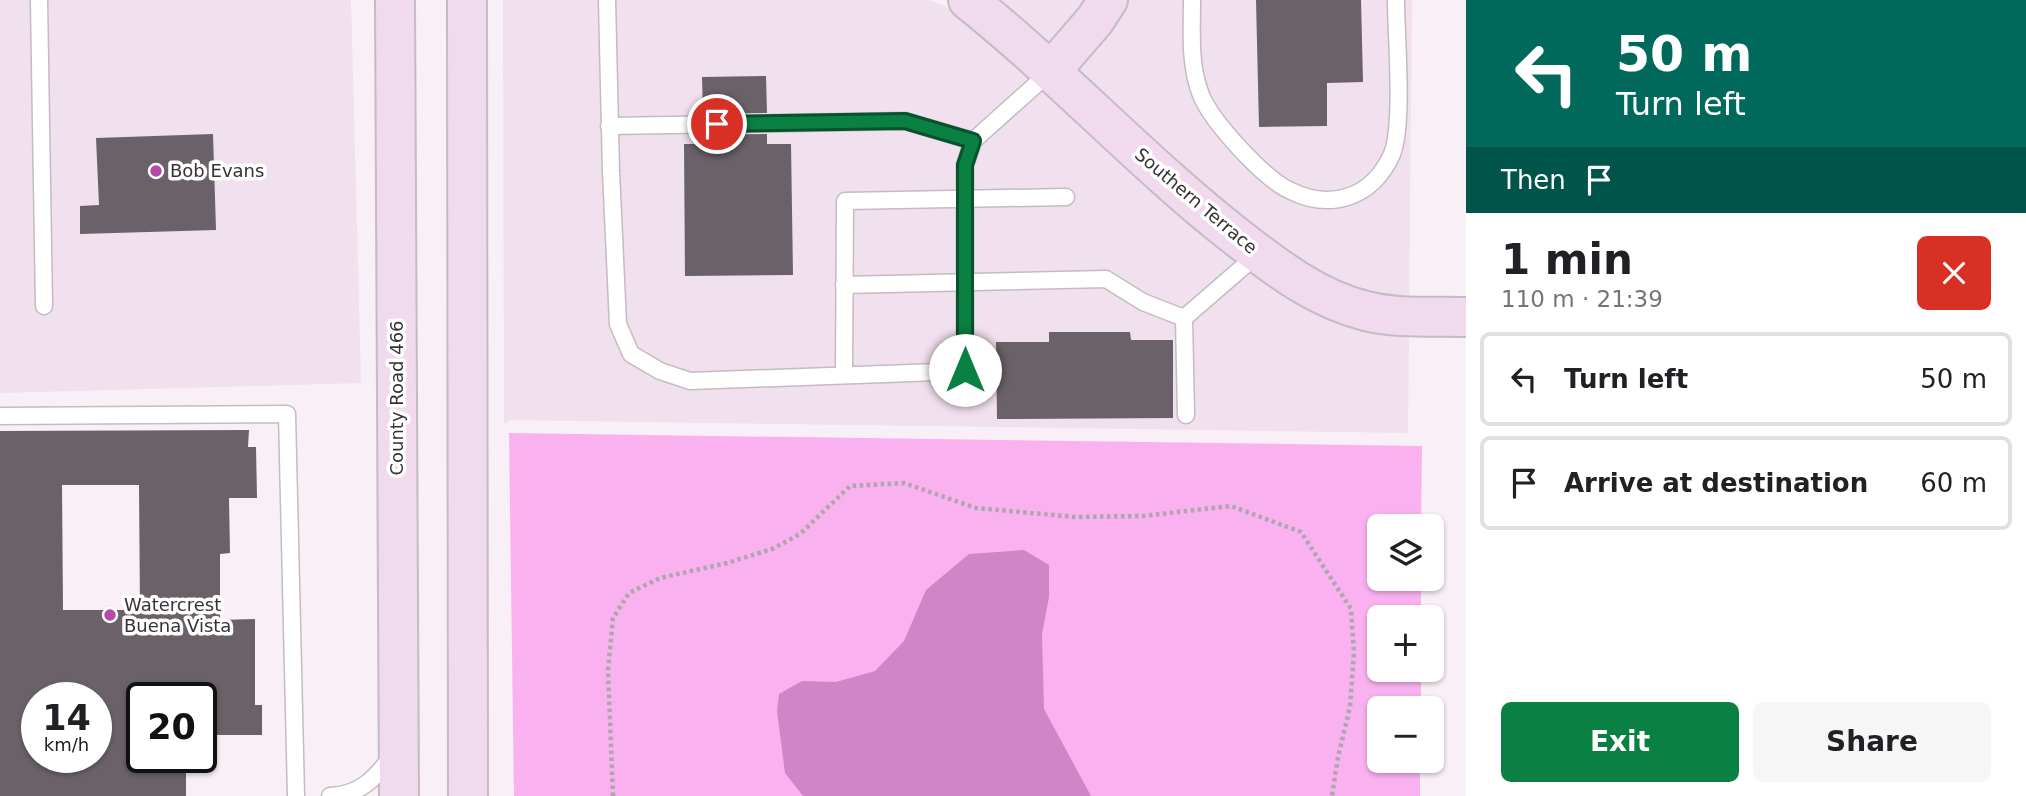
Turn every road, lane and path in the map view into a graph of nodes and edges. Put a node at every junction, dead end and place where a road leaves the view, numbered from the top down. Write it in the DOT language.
graph roads {
  1 [pos="39,0"];
  2 [pos="395,0"];
  3 [pos="467,0"];
  4 [pos="607,0"];
  5 [pos="968,0"];
  6 [pos="1108,0"];
  7 [pos="1192,0"];
  8 [pos="1396,0"];
  9 [pos="1051,71"];
  10 [pos="610,126"];
  11 [pos="973,141"];
  12 [pos="1066,197"];
  13 [pos="965,198"];
  14 [pos="1258,254"];
  15 [pos="964,281"];
  16 [pos="844,285"];
  17 [pos="44,306"];
  18 [pos="1466,317"];
  19 [pos="1184,318"];
  20 [pos="844,375"];
  21 [pos="1186,415"];
  22 [pos="0,416"];
  23 [pos="399,746"];
  24 [pos="296,796"];
  25 [pos="330,796"];
  26 [pos="399,796"];
  27 [pos="468,796"];
  28 [pos="613,796"];
  29 [pos="1332,796"];
  1 -- 17 [label="lane"];
  2 -- 23 [label="main road, County Road 466"];
  3 -- 27 [label="main road"];
  4 -- 10 [label="lane"];
  5 -- 9 [label="main road, Southern Terrace"];
  6 -- 9 [label="main road"];
  7 -- 8 [label="lane"];
  9 -- 11 [label="lane"];
  9 -- 14 [label="main road, Southern Terrace"];
  10 -- 11 [label="lane"];
  10 -- 20 [label="lane"];
  11 -- 13 [label="lane"];
  12 -- 13 [label="lane"];
  13 -- 15 [label="lane"];
  13 -- 16 [label="lane"];
  14 -- 18 [label="main road, Southern Terrace"];
  14 -- 19 [label="lane"];
  15 -- 16 [label="lane"];
  15 -- 19 [label="lane"];
  15 -- 20 [label="lane"];
  16 -- 20 [label="lane"];
  19 -- 21 [label="lane"];
  22 -- 24 [label="lane"];
  23 -- 25 [label="lane"];
  23 -- 26 [label="main road, County Road 466"];
  28 -- 29 [label="path"];
}
